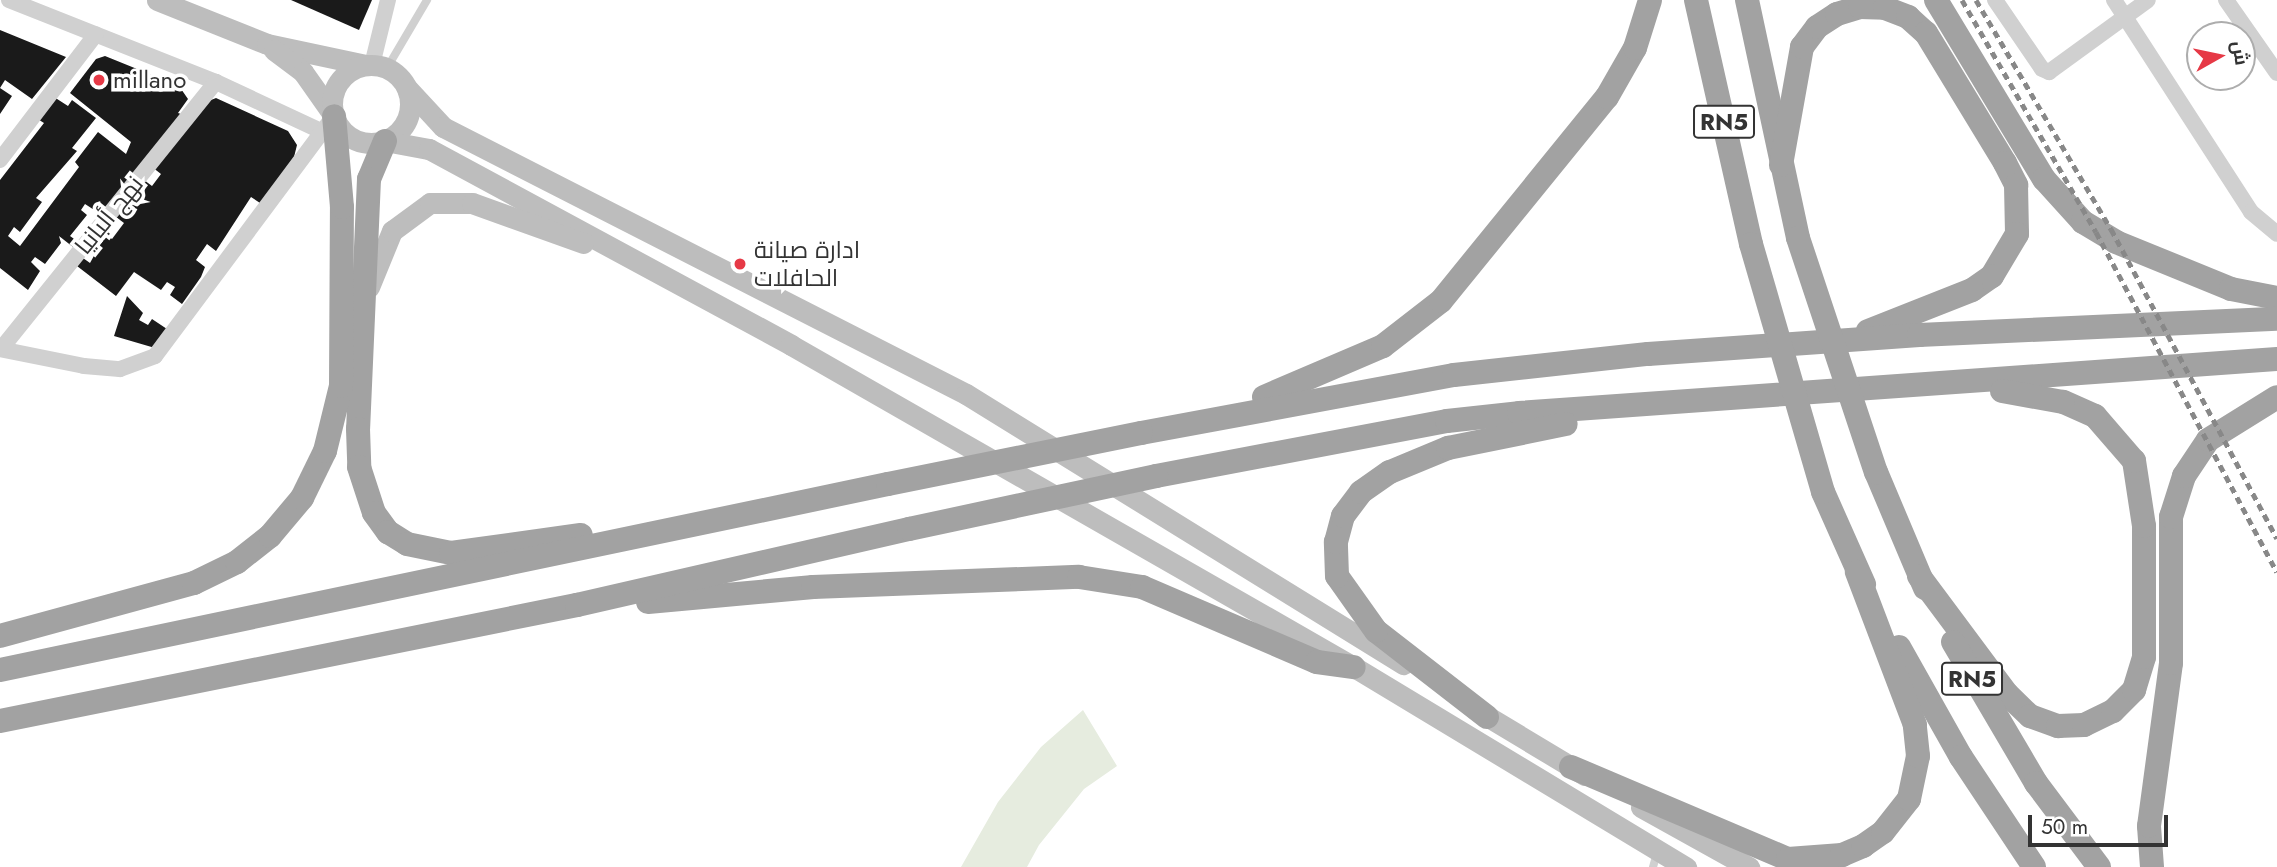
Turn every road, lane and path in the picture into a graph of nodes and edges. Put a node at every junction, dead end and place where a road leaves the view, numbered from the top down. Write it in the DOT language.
graph roads {
  1 [pos="9,0"];
  2 [pos="158,0"];
  3 [pos="388,0"];
  4 [pos="427,0"];
  5 [pos="1650,0"];
  6 [pos="1696,0"];
  7 [pos="1747,0"];
  8 [pos="1936,0"];
  9 [pos="1995,0"];
  10 [pos="2115,0"];
  11 [pos="2148,0"];
  12 [pos="2226,0"];
  13 [pos="193,8"];
  14 [pos="2123,18"];
  15 [pos="96,34"];
  16 [pos="267,44"];
  17 [pos="375,66"];
  18 [pos="2277,73"];
  19 [pos="216,82"];
  20 [pos="407,88"];
  21 [pos="326,123"];
  22 [pos="386,141"];
  23 [pos="0,160"];
  24 [pos="1781,165"];
  25 [pos="2277,234"];
  26 [pos="633,260"];
  27 [pos="367,293"];
  28 [pos="2277,298"];
  29 [pos="2277,319"];
  30 [pos="1846,340"];
  31 [pos="0,349"];
  32 [pos="2277,359"];
  33 [pos="1935,384"];
  34 [pos="2277,397"];
  35 [pos="1641,405"];
  36 [pos="1205,421"];
  37 [pos="651,535"];
  38 [pos="1857,572"];
  39 [pos="1919,576"];
  40 [pos="577,605"];
  41 [pos="0,636"];
  42 [pos="1354,667"];
  43 [pos="0,670"];
  44 [pos="1487,717"];
  45 [pos="0,721"];
  46 [pos="1571,767"];
  47 [pos="1655,859"];
  48 [pos="1686,867"];
  49 [pos="1749,867"];
  50 [pos="2034,867"];
  51 [pos="2099,867"];
  52 [pos="2152,867"];
  1 -- 15 [label="street"];
  2 -- 13 [label="main road"];
  3 -- 17 [label="street"];
  4 -- 17 [label="lane"];
  5 -- 36 [label="highway"];
  6 -- 38 [label="highway, RN5, bridge"];
  7 -- 24 [label="highway, RN5"];
  8 -- 28 [label="highway"];
  9 -- 14 [label="street"];
  10 -- 14 [label="street"];
  11 -- 14 [label="street"];
  12 -- 18 [label="street"];
  13 -- 16 [label="main road"];
  14 -- 25 [label="street"];
  15 -- 19 [label="street"];
  15 -- 23 [label="street"];
  16 -- 17 [label="main road"];
  16 -- 21 [label="main road"];
  17 -- 20 [label="main road"];
  17 -- 21 [label="main road"];
  19 -- 21 [label="street"];
  19 -- 31 [label="street, نهج ألبانيا"];
  20 -- 22 [label="main road"];
  20 -- 44 [label="main road"];
  21 -- 22 [label="main road"];
  21 -- 31 [label="street"];
  21 -- 41 [label="highway"];
  22 -- 26 [label="main road"];
  22 -- 27 [label="highway"];
  24 -- 30 [label="highway"];
  24 -- 39 [label="highway, RN5, bridge"];
  26 -- 27 [label="main road"];
  26 -- 42 [label="main road"];
  27 -- 37 [label="highway"];
  29 -- 30 [label="highway"];
  30 -- 36 [label="highway"];
  32 -- 33 [label="highway"];
  33 -- 35 [label="highway"];
  33 -- 39 [label="highway"];
  34 -- 52 [label="highway"];
  35 -- 40 [label="highway, bridge"];
  35 -- 44 [label="highway"];
  36 -- 37 [label="highway, bridge"];
  37 -- 43 [label="highway"];
  38 -- 46 [label="highway"];
  38 -- 50 [label="highway, RN5"];
  39 -- 51 [label="highway, RN5"];
  40 -- 42 [label="highway"];
  40 -- 45 [label="highway"];
  42 -- 47 [label="main road"];
  44 -- 46 [label="main road"];
  46 -- 49 [label="main road"];
  47 -- 48 [label="main road"];
}
